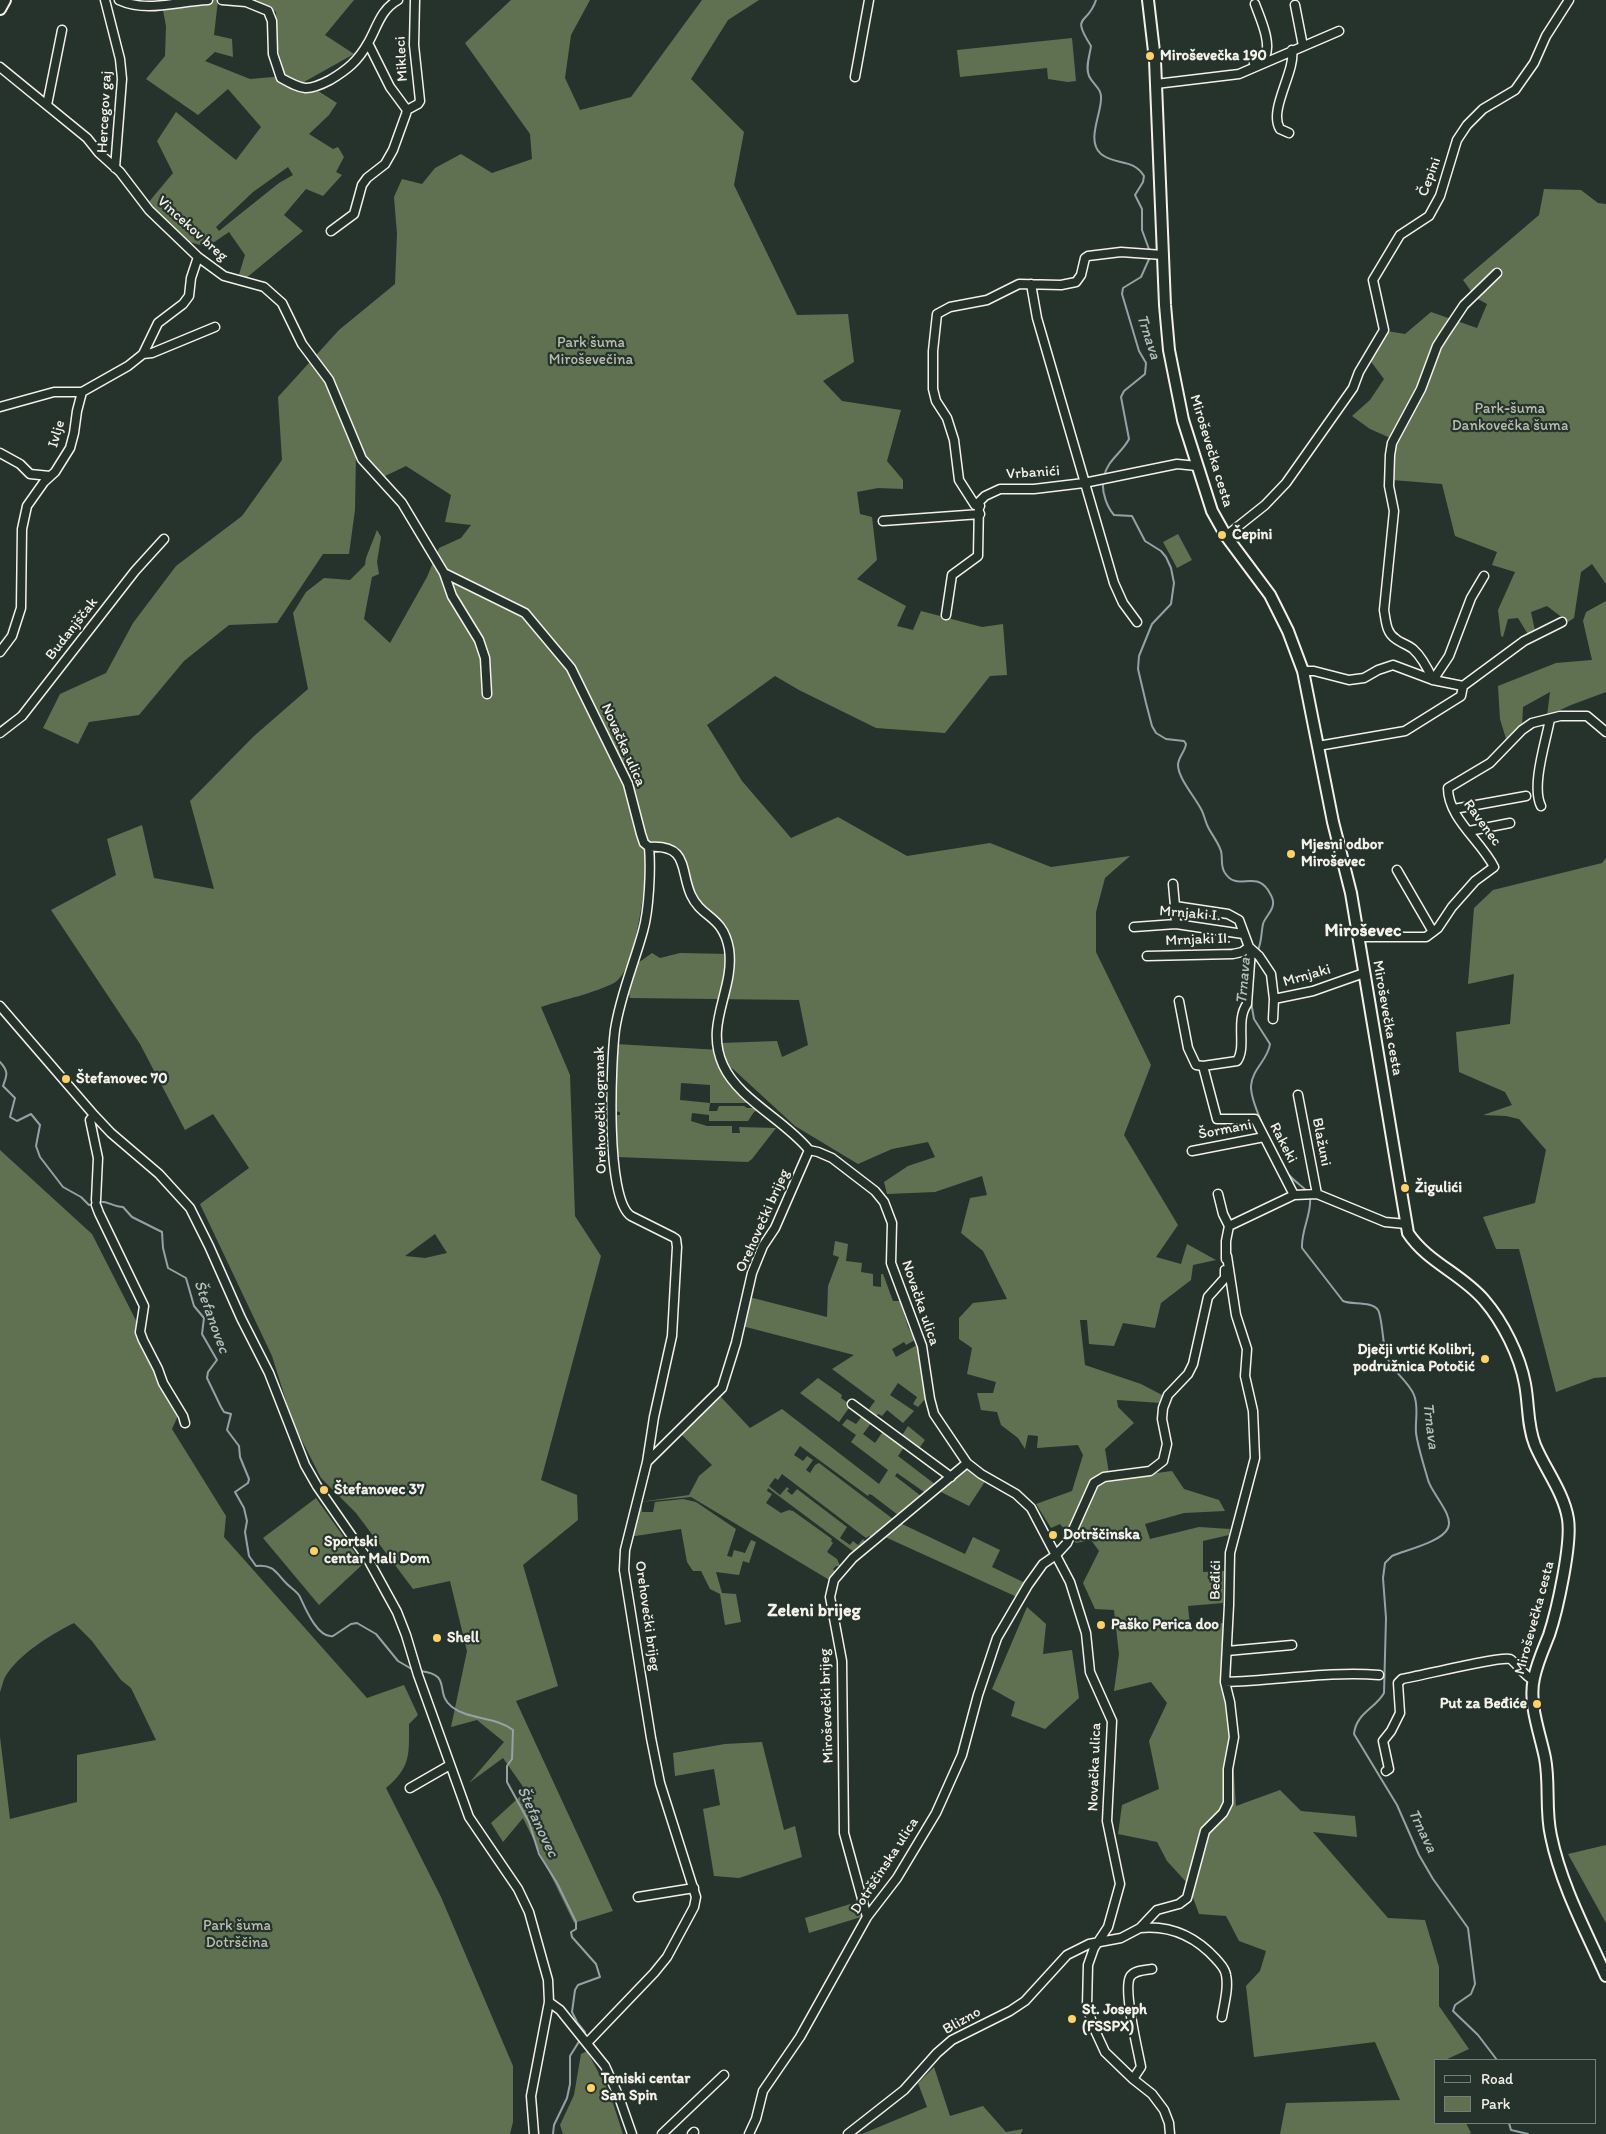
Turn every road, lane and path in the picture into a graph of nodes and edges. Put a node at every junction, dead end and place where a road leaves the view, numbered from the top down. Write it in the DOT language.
graph roads {
  1 [pos="5,0"];
  2 [pos="105,0"];
  3 [pos="119,0"];
  4 [pos="208,0"];
  5 [pos="222,0"];
  6 [pos="398,0"];
  7 [pos="415,0"];
  8 [pos="869,0"];
  9 [pos="1148,0"];
  10 [pos="1569,0"];
  11 [pos="1255,4"];
  12 [pos="1295,5"];
  13 [pos="0,8"];
  14 [pos="62,30"];
  15 [pos="1339,32"];
  16 [pos="368,43"];
  17 [pos="1303,46"];
  18 [pos="1292,50"];
  19 [pos="0,68"];
  20 [pos="1227,75"];
  21 [pos="855,77"];
  22 [pos="1156,84"];
  23 [pos="47,105"];
  24 [pos="407,110"];
  25 [pos="1290,133"];
  26 [pos="116,168"];
  27 [pos="331,230"];
  28 [pos="1163,255"];
  29 [pos="198,257"];
  30 [pos="1497,273"];
  31 [pos="1031,284"];
  32 [pos="215,327"];
  33 [pos="143,354"];
  34 [pos="82,392"];
  35 [pos="0,407"];
  36 [pos="0,453"];
  37 [pos="1197,466"];
  38 [pos="50,476"];
  39 [pos="1084,482"];
  40 [pos="980,510"];
  41 [pos="883,521"];
  42 [pos="1226,536"];
  43 [pos="164,539"];
  44 [pos="444,573"];
  45 [pos="1484,576"];
  46 [pos="946,615"];
  47 [pos="1137,622"];
  48 [pos="1562,622"];
  49 [pos="0,652"];
  50 [pos="1303,671"];
  51 [pos="1433,680"];
  52 [pos="1463,686"];
  53 [pos="487,694"];
  54 [pos="1550,719"];
  55 [pos="1606,732"];
  56 [pos="0,733"];
  57 [pos="1318,746"];
  58 [pos="1526,796"];
  59 [pos="1541,806"];
  60 [pos="1454,809"];
  61 [pos="1510,824"];
  62 [pos="1469,831"];
  63 [pos="649,847"];
  64 [pos="1397,870"];
  65 [pos="1173,884"];
  66 [pos="1175,906"];
  67 [pos="1176,924"];
  68 [pos="1134,927"];
  69 [pos="1433,932"];
  70 [pos="1243,934"];
  71 [pos="1359,937"];
  72 [pos="1253,951"];
  73 [pos="1147,956"];
  74 [pos="1364,973"];
  75 [pos="1274,999"];
  76 [pos="1179,1001"];
  77 [pos="0,1006"];
  78 [pos="1273,1020"];
  79 [pos="1203,1066"];
  80 [pos="1298,1095"];
  81 [pos="94,1116"];
  82 [pos="1264,1137"];
  83 [pos="808,1150"];
  84 [pos="1192,1151"];
  85 [pos="1218,1194"];
  86 [pos="1312,1194"];
  87 [pos="1294,1195"];
  88 [pos="1406,1224"];
  89 [pos="1229,1226"];
  90 [pos="1227,1256"];
  91 [pos="852,1404"];
  92 [pos="185,1423"];
  93 [pos="647,1462"];
  94 [pos="967,1463"];
  95 [pos="951,1477"];
  96 [pos="1056,1555"];
  97 [pos="1292,1646"];
  98 [pos="1227,1651"];
  99 [pos="1379,1675"];
  100 [pos="1533,1680"];
  101 [pos="1225,1682"];
  102 [pos="450,1765"];
  103 [pos="1386,1772"];
  104 [pos="410,1788"];
  105 [pos="694,1888"];
  106 [pos="638,1897"];
  107 [pos="867,1917"];
  108 [pos="1140,1928"];
  109 [pos="1097,1943"];
  110 [pos="1152,1969"];
  111 [pos="1606,1976"];
  112 [pos="549,2002"];
  113 [pos="1222,2017"];
  114 [pos="583,2039"];
  115 [pos="724,2075"];
  116 [pos="1133,2079"];
  117 [pos="534,2134"];
  118 [pos="632,2134"];
  119 [pos="662,2134"];
  120 [pos="749,2134"];
  121 [pos="848,2134"];
  122 [pos="1170,2134"];
  1 -- 13 [label="main road"];
  2 -- 26 [label="street, Hercegov gaj"];
  3 -- 4 [label="street"];
  5 -- 16 [label="street"];
  6 -- 16 [label="street"];
  7 -- 24 [label="street, Mikleci"];
  8 -- 21 [label="street"];
  9 -- 22 [label="main road, Miroševečka cesta"];
  10 -- 42 [label="street, Čepini"];
  11 -- 20 [label="street"];
  12 -- 17 [label="street"];
  14 -- 23 [label="street"];
  15 -- 17 [label="street"];
  16 -- 24 [label="street, Mikleci"];
  17 -- 18 [label="street"];
  18 -- 20 [label="street"];
  18 -- 25 [label="street"];
  19 -- 23 [label="street, Vincekov breg"];
  20 -- 22 [label="street"];
  22 -- 28 [label="main road, Miroševečka cesta"];
  23 -- 26 [label="street, Vincekov breg"];
  24 -- 27 [label="street, Mikleci"];
  26 -- 29 [label="street, Vincekov breg"];
  28 -- 31 [label="street"];
  28 -- 37 [label="main road, Miroševečka cesta"];
  29 -- 33 [label="street"];
  29 -- 44 [label="street, Vincekov breg"];
  30 -- 51 [label="street"];
  31 -- 39 [label="street"];
  31 -- 40 [label="street"];
  32 -- 33 [label="street"];
  33 -- 34 [label="street"];
  34 -- 35 [label="street"];
  34 -- 38 [label="street, Ivlje"];
  36 -- 38 [label="street"];
  37 -- 39 [label="street, Vrbanići"];
  37 -- 42 [label="main road, Miroševečka cesta"];
  38 -- 49 [label="street, Ivlje"];
  39 -- 40 [label="street, Vrbanići"];
  39 -- 47 [label="street"];
  40 -- 41 [label="street"];
  40 -- 46 [label="street"];
  42 -- 50 [label="main road, Miroševečka cesta"];
  43 -- 56 [label="street, Budanjščak"];
  44 -- 53 [label="street"];
  44 -- 63 [label="street, Novačka ulica"];
  45 -- 51 [label="street"];
  48 -- 52 [label="street"];
  50 -- 51 [label="street"];
  50 -- 57 [label="main road, Miroševečka cesta"];
  51 -- 52 [label="street"];
  52 -- 57 [label="street"];
  54 -- 55 [label="street, Ravenec"];
  54 -- 59 [label="street"];
  54 -- 60 [label="street, Ravenec"];
  57 -- 71 [label="main road, Miroševečka cesta"];
  58 -- 60 [label="street"];
  60 -- 62 [label="street, Ravenec"];
  61 -- 62 [label="street"];
  62 -- 69 [label="street, Ravenec"];
  63 -- 83 [label="street, Novačka ulica"];
  63 -- 93 [label="street, Orehovečki ogranak"];
  64 -- 69 [label="street"];
  65 -- 66 [label="street"];
  66 -- 67 [label="street"];
  66 -- 70 [label="street, Mrnjaki"];
  67 -- 68 [label="street, Mrnjaki I."];
  67 -- 70 [label="street, Mrnjaki I."];
  69 -- 71 [label="street"];
  70 -- 72 [label="street, Mrnjaki"];
  71 -- 74 [label="main road, Miroševečka cesta"];
  72 -- 73 [label="street, Mrnjaki II."];
  72 -- 75 [label="street, Mrnjaki"];
  72 -- 79 [label="street"];
  74 -- 75 [label="street, Mrnjaki"];
  74 -- 88 [label="main road, Miroševečka cesta"];
  75 -- 78 [label="street"];
  76 -- 79 [label="street, Rakeki"];
  77 -- 81 [label="street"];
  79 -- 82 [label="street, Rakeki"];
  80 -- 86 [label="street, Blažuni"];
  81 -- 92 [label="street"];
  81 -- 102 [label="street"];
  82 -- 84 [label="street, Šormani"];
  82 -- 87 [label="street, Rakeki"];
  83 -- 93 [label="street, Orehovečki brijeg"];
  83 -- 94 [label="street, Novačka ulica"];
  85 -- 89 [label="street"];
  86 -- 87 [label="street"];
  86 -- 88 [label="street"];
  87 -- 89 [label="street"];
  88 -- 100 [label="main road, Miroševečka cesta"];
  89 -- 90 [label="street"];
  90 -- 96 [label="street, Dotrščinska ulica"];
  90 -- 98 [label="street, Beđići"];
  91 -- 95 [label="street"];
  93 -- 105 [label="street, Orehovečki brijeg"];
  94 -- 95 [label="street, Miroševečki brijeg"];
  94 -- 96 [label="street, Novačka ulica"];
  95 -- 107 [label="street, Miroševečki brijeg"];
  96 -- 107 [label="street, Dotrščinska ulica"];
  96 -- 109 [label="street, Novačka ulica"];
  97 -- 98 [label="street"];
  98 -- 101 [label="street, Beđići"];
  99 -- 101 [label="street"];
  100 -- 103 [label="street"];
  100 -- 111 [label="main road, Miroševečka cesta"];
  101 -- 108 [label="street, Beđići"];
  102 -- 104 [label="street"];
  102 -- 112 [label="street"];
  105 -- 106 [label="street"];
  105 -- 114 [label="street, Orehovečki brijeg"];
  107 -- 120 [label="street, Dotrščinska ulica"];
  108 -- 109 [label="street, Blizno"];
  108 -- 113 [label="street"];
  109 -- 116 [label="street, Novačka ulica"];
  109 -- 121 [label="street, Blizno"];
  110 -- 116 [label="street"];
  112 -- 114 [label="street"];
  112 -- 117 [label="street"];
  114 -- 118 [label="street"];
  115 -- 119 [label="street"];
  116 -- 122 [label="street, Novačka ulica"];
}
